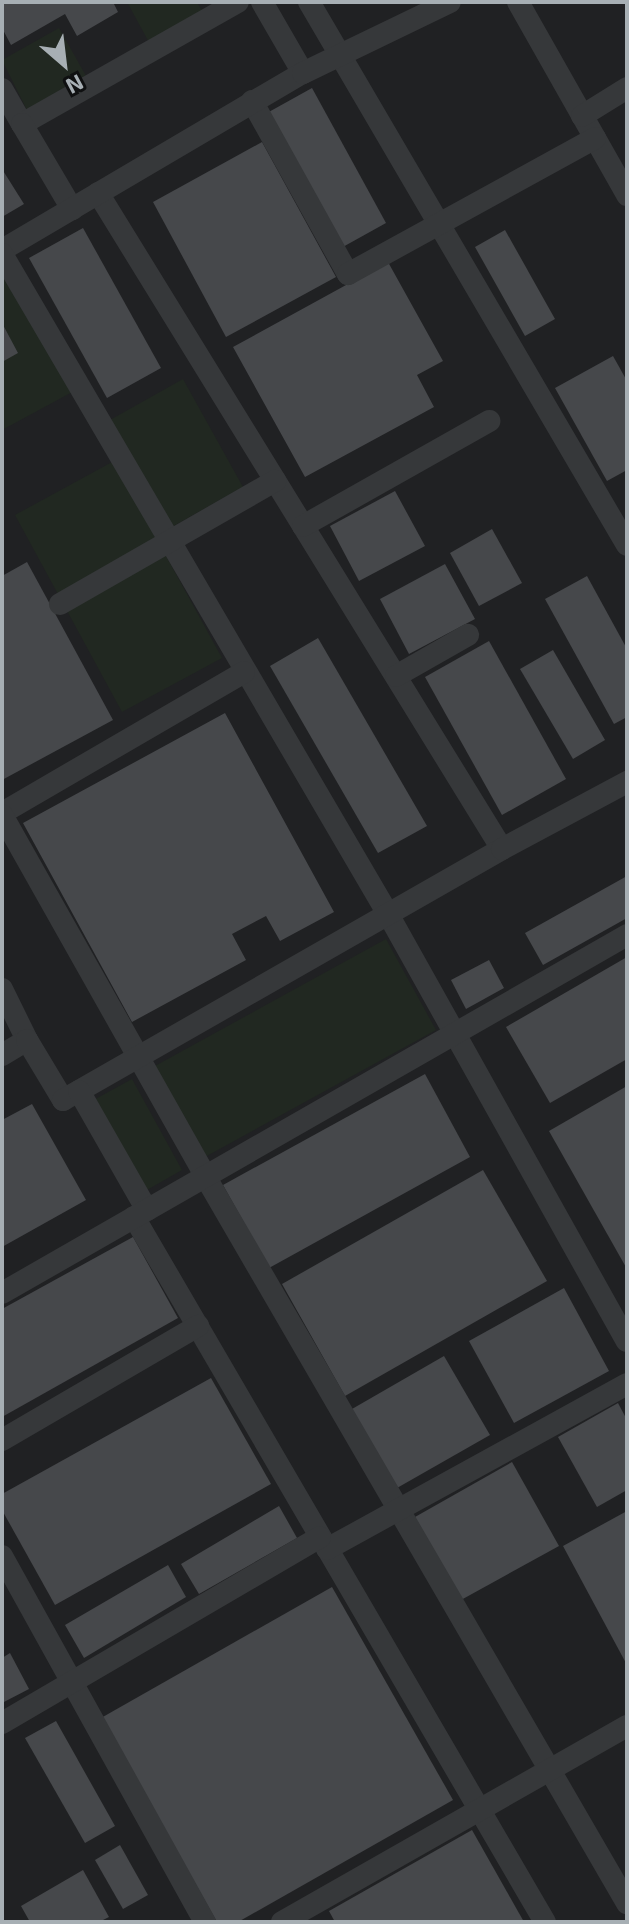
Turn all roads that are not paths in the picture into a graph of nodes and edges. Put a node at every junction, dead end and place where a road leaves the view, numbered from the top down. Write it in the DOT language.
graph roads {
  1 [pos="238,2"];
  2 [pos="262,2"];
  3 [pos="309,2"];
  4 [pos="450,2"];
  5 [pos="518,2"];
  6 [pos="212,8"];
  7 [pos="340,57"];
  8 [pos="303,73"];
  9 [pos="627,88"];
  10 [pos="2,89"];
  11 [pos="252,101"];
  12 [pos="582,116"];
  13 [pos="22,124"];
  14 [pos="595,138"];
  15 [pos="98,193"];
  16 [pos="627,195"];
  17 [pos="72,209"];
  18 [pos="440,225"];
  19 [pos="2,252"];
  20 [pos="489,421"];
  21 [pos="275,481"];
  22 [pos="617,507"];
  23 [pos="303,526"];
  24 [pos="168,541"];
  25 [pos="627,545"];
  26 [pos="60,604"];
  27 [pos="468,635"];
  28 [pos="244,672"];
  29 [pos="396,676"];
  30 [pos="627,782"];
  31 [pos="2,814"];
  32 [pos="502,849"];
  33 [pos="388,914"];
  34 [pos="627,935"];
  35 [pos="2,989"];
  36 [pos="453,1034"];
  37 [pos="27,1040"];
  38 [pos="2,1055"];
  39 [pos="140,1055"];
  40 [pos="79,1091"];
  41 [pos="205,1176"];
  42 [pos="141,1214"];
  43 [pos="2,1293"];
  44 [pos="198,1326"];
  45 [pos="627,1341"];
  46 [pos="627,1384"];
  47 [pos="2,1440"];
  48 [pos="398,1509"];
  49 [pos="324,1543"];
  50 [pos="2,1556"];
  51 [pos="72,1682"];
  52 [pos="2,1723"];
  53 [pos="627,1726"];
  54 [pos="549,1770"];
  55 [pos="480,1810"];
  56 [pos="627,1903"];
  57 [pos="205,1922"];
  58 [pos="282,1922"];
  59 [pos="545,1922"];
  1 -- 6 [label="lane"];
  2 -- 8 [label="lane"];
  3 -- 7 [label="lane"];
  4 -- 7 [label="lane"];
  5 -- 12 [label="lane"];
  6 -- 13 [label="lane"];
  7 -- 8 [label="lane"];
  7 -- 18 [label="lane"];
  8 -- 11 [label="lane"];
  9 -- 12 [label="lane"];
  10 -- 13 [label="lane"];
  11 -- 15 [label="lane"];
  11 -- 18 [label="lane"];
  12 -- 14 [label="lane"];
  13 -- 17 [label="lane"];
  14 -- 16 [label="lane"];
  14 -- 18 [label="lane"];
  15 -- 17 [label="lane"];
  15 -- 21 [label="lane"];
  17 -- 19 [label="lane"];
  18 -- 22 [label="lane"];
  19 -- 24 [label="lane"];
  20 -- 23 [label="lane"];
  21 -- 23 [label="lane"];
  21 -- 24 [label="lane"];
  22 -- 25 [label="lane"];
  23 -- 29 [label="lane"];
  24 -- 26 [label="lane"];
  24 -- 28 [label="lane"];
  27 -- 29 [label="lane"];
  28 -- 31 [label="lane"];
  28 -- 33 [label="lane"];
  29 -- 32 [label="lane"];
  30 -- 32 [label="lane"];
  31 -- 39 [label="lane"];
  32 -- 33 [label="lane"];
  33 -- 36 [label="lane"];
  33 -- 39 [label="lane"];
  34 -- 36 [label="lane"];
  35 -- 37 [label="lane"];
  36 -- 41 [label="lane"];
  36 -- 45 [label="lane"];
  37 -- 38 [label="lane"];
  37 -- 40 [label="lane"];
  39 -- 40 [label="lane"];
  39 -- 41 [label="lane"];
  40 -- 42 [label="lane"];
  41 -- 42 [label="lane"];
  41 -- 48 [label="lane"];
  42 -- 43 [label="lane"];
  42 -- 44 [label="lane"];
  44 -- 47 [label="lane"];
  44 -- 49 [label="lane"];
  46 -- 48 [label="lane"];
  48 -- 49 [label="lane"];
  48 -- 54 [label="lane"];
  49 -- 51 [label="lane"];
  49 -- 55 [label="lane"];
  50 -- 51 [label="lane"];
  51 -- 52 [label="lane"];
  51 -- 57 [label="lane"];
  53 -- 54 [label="lane"];
  54 -- 55 [label="lane"];
  54 -- 56 [label="lane"];
  55 -- 58 [label="lane"];
  55 -- 59 [label="lane"];
}
